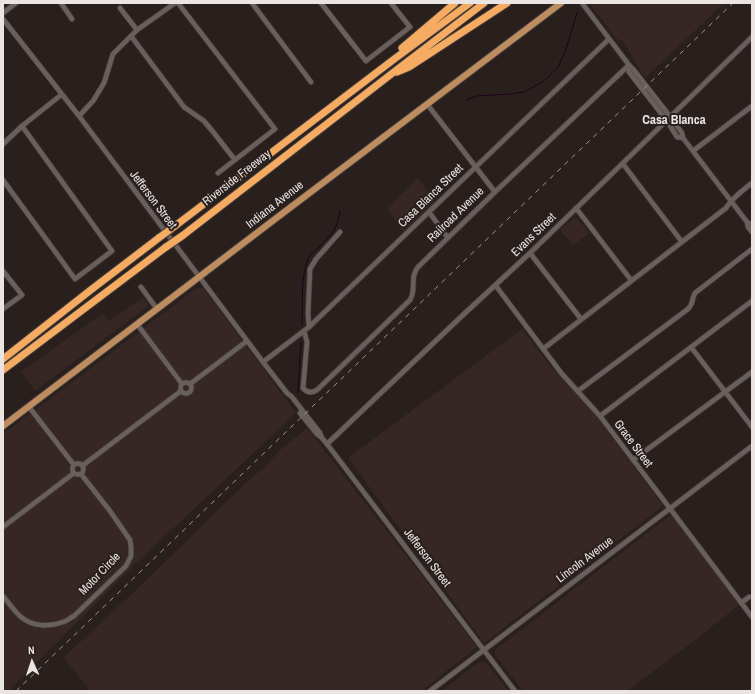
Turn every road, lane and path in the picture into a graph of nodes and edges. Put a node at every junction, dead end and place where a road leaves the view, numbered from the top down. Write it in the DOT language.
graph roads {
  1 [pos="16,3"];
  2 [pos="61,3"];
  3 [pos="176,3"];
  4 [pos="252,3"];
  5 [pos="321,3"];
  6 [pos="391,3"];
  7 [pos="455,3"];
  8 [pos="470,3"];
  9 [pos="484,3"];
  10 [pos="508,3"];
  11 [pos="561,3"];
  12 [pos="582,3"];
  13 [pos="120,8"];
  14 [pos="3,13"];
  15 [pos="3,19"];
  16 [pos="72,19"];
  17 [pos="137,30"];
  18 [pos="130,36"];
  19 [pos="752,37"];
  20 [pos="609,39"];
  21 [pos="393,60"];
  22 [pos="629,65"];
  23 [pos="390,75"];
  24 [pos="311,82"];
  25 [pos="61,95"];
  26 [pos="427,104"];
  27 [pos="752,106"];
  28 [pos="79,116"];
  29 [pos="671,117"];
  30 [pos="666,121"];
  31 [pos="22,126"];
  32 [pos="683,138"];
  33 [pos="3,144"];
  34 [pos="693,151"];
  35 [pos="235,160"];
  36 [pos="623,164"];
  37 [pos="476,167"];
  38 [pos="218,173"];
  39 [pos="3,180"];
  40 [pos="752,183"];
  41 [pos="495,192"];
  42 [pos="731,200"];
  43 [pos="576,208"];
  44 [pos="429,212"];
  45 [pos="747,222"];
  46 [pos="752,225"];
  47 [pos="340,232"];
  48 [pos="752,232"];
  49 [pos="448,238"];
  50 [pos="682,242"];
  51 [pos="752,250"];
  52 [pos="530,253"];
  53 [pos="3,270"];
  54 [pos="200,278"];
  55 [pos="631,280"];
  56 [pos="496,286"];
  57 [pos="140,287"];
  58 [pos="752,301"];
  59 [pos="3,309"];
  60 [pos="157,309"];
  61 [pos="581,319"];
  62 [pos="137,324"];
  63 [pos="308,327"];
  64 [pos="304,331"];
  65 [pos="248,341"];
  66 [pos="691,347"];
  67 [pos="543,349"];
  68 [pos="3,359"];
  69 [pos="263,362"];
  70 [pos="3,370"];
  71 [pos="752,372"];
  72 [pos="182,384"];
  73 [pos="190,384"];
  74 [pos="181,391"];
  75 [pos="578,392"];
  76 [pos="725,392"];
  77 [pos="29,407"];
  78 [pos="600,416"];
  79 [pos="3,426"];
  80 [pos="752,427"];
  81 [pos="327,444"];
  82 [pos="752,446"];
  83 [pos="633,460"];
  84 [pos="74,465"];
  85 [pos="82,466"];
  86 [pos="74,473"];
  87 [pos="81,474"];
  88 [pos="670,508"];
  89 [pos="3,527"];
  90 [pos="3,596"];
  91 [pos="748,597"];
  92 [pos="741,602"];
  93 [pos="752,617"];
  94 [pos="484,650"];
  95 [pos="430,691"];
  96 [pos="515,691"];
  1 -- 14 [label="street"];
  2 -- 16 [label="street"];
  3 -- 17 [label="street"];
  3 -- 35 [label="street"];
  4 -- 24 [label="street"];
  5 -- 6 [label="street"];
  7 -- 21 [label="highway"];
  8 -- 21 [label="highway, Riverside Freeway"];
  9 -- 23 [label="highway, Riverside Freeway"];
  10 -- 23 [label="highway"];
  11 -- 26 [label="main road, Indiana Avenue"];
  12 -- 20 [label="street"];
  13 -- 17 [label="street"];
  15 -- 25 [label="street, Jefferson Street"];
  17 -- 18 [label="street"];
  18 -- 28 [label="street"];
  18 -- 35 [label="street"];
  19 -- 29 [label="street, Evans Street"];
  20 -- 22 [label="street"];
  20 -- 37 [label="street, Casa Blanca Street"];
  21 -- 68 [label="highway, Riverside Freeway, bridge"];
  22 -- 29 [label="street"];
  22 -- 30 [label="street"];
  22 -- 41 [label="street, Railroad Avenue"];
  23 -- 70 [label="highway, Riverside Freeway, bridge"];
  25 -- 28 [label="street, Jefferson Street"];
  25 -- 31 [label="street"];
  26 -- 37 [label="street"];
  26 -- 54 [label="main road, Indiana Avenue"];
  27 -- 34 [label="street"];
  28 -- 54 [label="street, Jefferson Street"];
  29 -- 30 [label="street, Evans Street"];
  29 -- 32 [label="street"];
  30 -- 32 [label="street"];
  30 -- 36 [label="street, Evans Street"];
  31 -- 33 [label="street"];
  31 -- 39 [label="street"];
  32 -- 34 [label="street"];
  34 -- 42 [label="street"];
  35 -- 38 [label="street"];
  36 -- 43 [label="street, Evans Street"];
  36 -- 50 [label="street"];
  37 -- 41 [label="street"];
  37 -- 44 [label="street, Casa Blanca Street"];
  40 -- 42 [label="street"];
  41 -- 49 [label="street, Railroad Avenue"];
  42 -- 45 [label="street"];
  42 -- 50 [label="street"];
  43 -- 52 [label="street, Evans Street"];
  43 -- 55 [label="street"];
  44 -- 49 [label="street"];
  44 -- 63 [label="street, Casa Blanca Street"];
  45 -- 46 [label="street"];
  45 -- 48 [label="street"];
  47 -- 63 [label="street"];
  49 -- 64 [label="street, Railroad Avenue"];
  50 -- 55 [label="street"];
  51 -- 75 [label="street"];
  52 -- 56 [label="street, Evans Street"];
  52 -- 61 [label="street"];
  53 -- 59 [label="street"];
  54 -- 60 [label="main road, Indiana Avenue"];
  54 -- 65 [label="street, Jefferson Street"];
  55 -- 61 [label="street"];
  56 -- 67 [label="street, Grace Street"];
  56 -- 81 [label="street, Evans Street"];
  57 -- 60 [label="street"];
  58 -- 66 [label="street"];
  60 -- 62 [label="main road, Indiana Avenue"];
  61 -- 67 [label="street"];
  62 -- 72 [label="street"];
  62 -- 77 [label="main road, Indiana Avenue"];
  63 -- 64 [label="street, Casa Blanca Street"];
  64 -- 69 [label="street, Casa Blanca Street"];
  65 -- 69 [label="street, Jefferson Street"];
  65 -- 73 [label="street"];
  66 -- 76 [label="street"];
  66 -- 78 [label="street"];
  67 -- 75 [label="street, Grace Street"];
  69 -- 81 [label="street, Jefferson Street"];
  71 -- 76 [label="street"];
  72 -- 73 [label="street"];
  72 -- 74 [label="street"];
  73 -- 74 [label="street"];
  74 -- 85 [label="street"];
  75 -- 78 [label="street, Grace Street"];
  76 -- 80 [label="street"];
  76 -- 83 [label="street"];
  77 -- 79 [label="main road, Indiana Avenue"];
  77 -- 84 [label="street"];
  78 -- 83 [label="street, Grace Street"];
  81 -- 94 [label="street, Jefferson Street"];
  82 -- 88 [label="street, Lincoln Avenue"];
  83 -- 88 [label="street, Grace Street"];
  84 -- 85 [label="street"];
  84 -- 86 [label="street"];
  85 -- 87 [label="street"];
  86 -- 87 [label="street"];
  86 -- 89 [label="street"];
  87 -- 90 [label="street, Motor Circle"];
  88 -- 92 [label="street, Grace Street"];
  88 -- 94 [label="street, Lincoln Avenue"];
  91 -- 92 [label="street"];
  92 -- 93 [label="street, Grace Street"];
  94 -- 95 [label="street, Lincoln Avenue"];
  94 -- 96 [label="street, Jefferson Street"];
}
